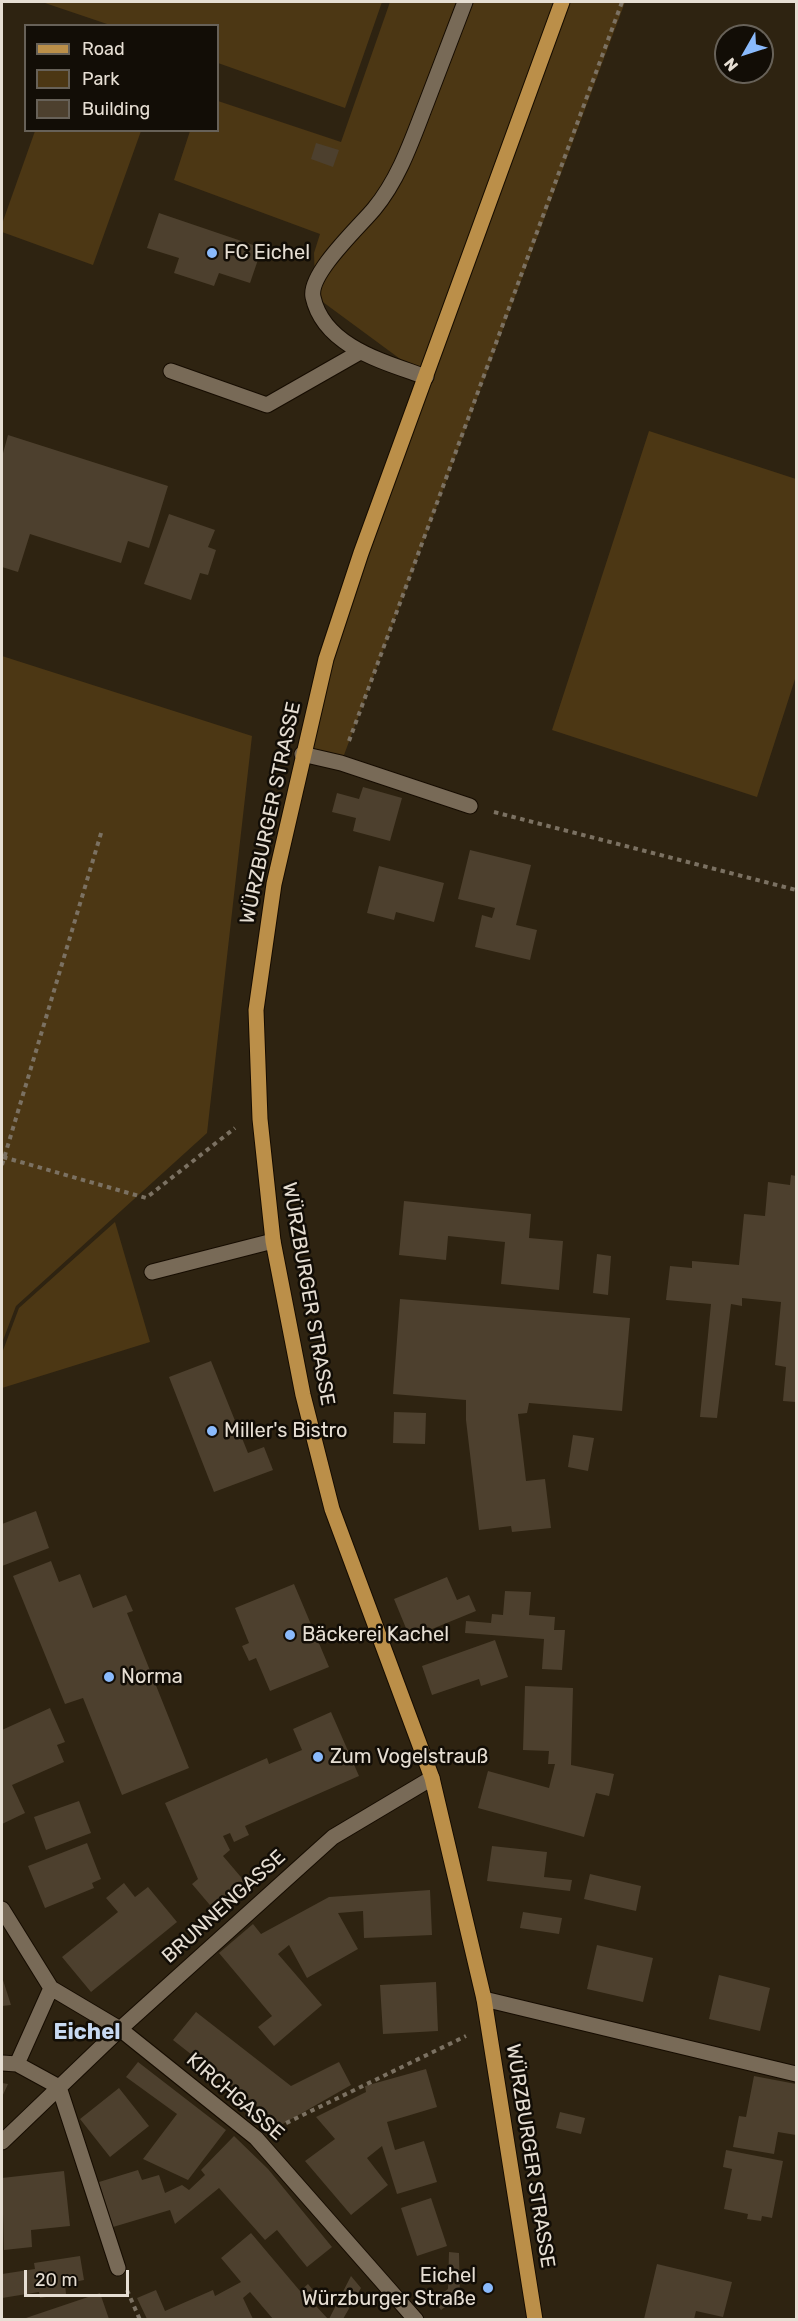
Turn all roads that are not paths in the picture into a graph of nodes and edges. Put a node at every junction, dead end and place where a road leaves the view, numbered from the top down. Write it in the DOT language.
graph roads {
  1 [pos="465,2"];
  2 [pos="562,2"];
  3 [pos="360,352"];
  4 [pos="171,370"];
  5 [pos="426,377"];
  6 [pos="302,754"];
  7 [pos="470,806"];
  8 [pos="273,1240"];
  9 [pos="152,1272"];
  10 [pos="432,1778"];
  11 [pos="2,1909"];
  12 [pos="51,1988"];
  13 [pos="484,1999"];
  14 [pos="120,2030"];
  15 [pos="9,2063"];
  16 [pos="796,2074"];
  17 [pos="59,2087"];
  18 [pos="2,2142"];
  19 [pos="118,2268"];
  20 [pos="416,2319"];
  21 [pos="535,2319"];
  1 -- 3 [label="street"];
  2 -- 5 [label="main road, WÜRZBURGER STRASSE"];
  3 -- 4 [label="street"];
  3 -- 5 [label="street"];
  5 -- 6 [label="main road, WÜRZBURGER STRASSE"];
  6 -- 7 [label="street"];
  6 -- 8 [label="main road, WÜRZBURGER STRASSE"];
  8 -- 9 [label="street"];
  8 -- 10 [label="main road, WÜRZBURGER STRASSE"];
  10 -- 13 [label="main road, WÜRZBURGER STRASSE"];
  10 -- 14 [label="street, BRUNNENGASSE"];
  11 -- 12 [label="street, KIRCHGASSE"];
  12 -- 14 [label="street, KIRCHGASSE"];
  12 -- 15 [label="street"];
  13 -- 16 [label="street"];
  13 -- 21 [label="main road, WÜRZBURGER STRASSE"];
  14 -- 17 [label="street, BRUNNENGASSE"];
  14 -- 20 [label="street, KIRCHGASSE"];
  15 -- 17 [label="street"];
  17 -- 18 [label="street, BRUNNENGASSE"];
  17 -- 19 [label="street"];
}
